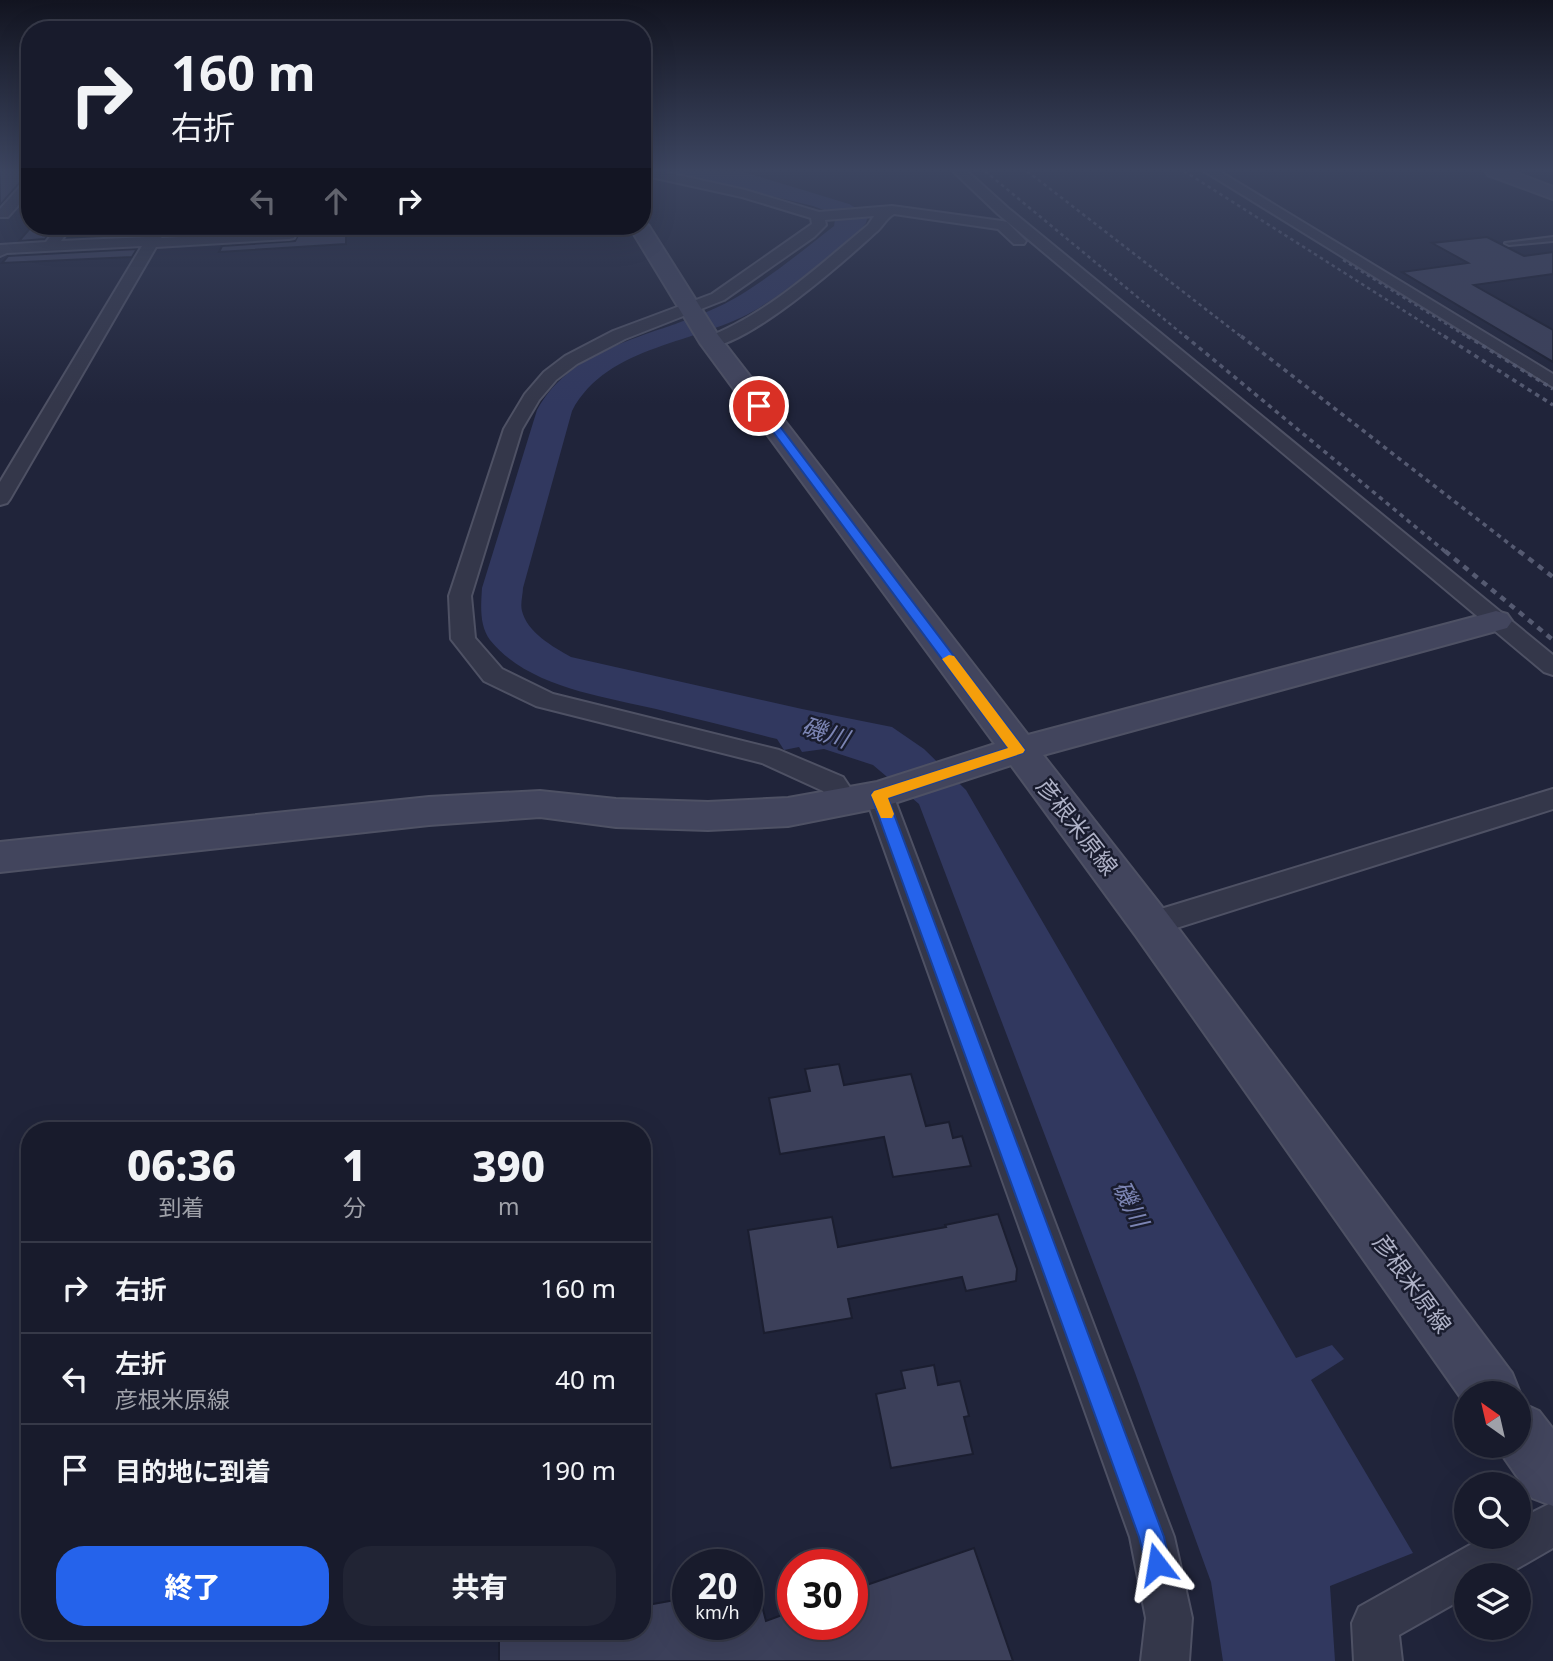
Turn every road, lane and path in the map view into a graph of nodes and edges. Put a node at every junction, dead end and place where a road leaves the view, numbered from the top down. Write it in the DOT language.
graph roads {
  1 [pos="147,249"];
  2 [pos="653,249"];
  3 [pos="788,249"];
  4 [pos="847,249"];
  5 [pos="1028,249"];
  6 [pos="1050,249"];
  7 [pos="1336,249"];
  8 [pos="1098,287"];
  9 [pos="699,325"];
  10 [pos="1553,382"];
  11 [pos="0,499"];
  12 [pos="1496,621"];
  13 [pos="1553,667"];
  14 [pos="1017,750"];
  15 [pos="869,796"];
  16 [pos="1553,799"];
  17 [pos="0,857"];
  18 [pos="1151,924"];
  19 [pos="1483,1381"];
  20 [pos="1531,1447"];
  21 [pos="1553,1477"];
  22 [pos="1553,1524"];
  23 [pos="1166,1661"];
  24 [pos="1378,1661"];
  1 -- 11 [label="street"];
  2 -- 9 [label="main road, 彦根米原線"];
  3 -- 9 [label="street"];
  4 -- 9 [label="street"];
  5 -- 8 [label="street"];
  6 -- 8 [label="street"];
  7 -- 10 [label="street"];
  8 -- 12 [label="street"];
  9 -- 14 [label="main road, 彦根米原線"];
  9 -- 15 [label="street"];
  12 -- 13 [label="street"];
  12 -- 14 [label="main road"];
  14 -- 15 [label="main road"];
  14 -- 18 [label="main road, 彦根米原線"];
  15 -- 17 [label="main road"];
  15 -- 23 [label="street"];
  16 -- 18 [label="street"];
  18 -- 19 [label="main road, 彦根米原線"];
  20 -- 21 [label="main road"];
  22 -- 24 [label="street"];
}
